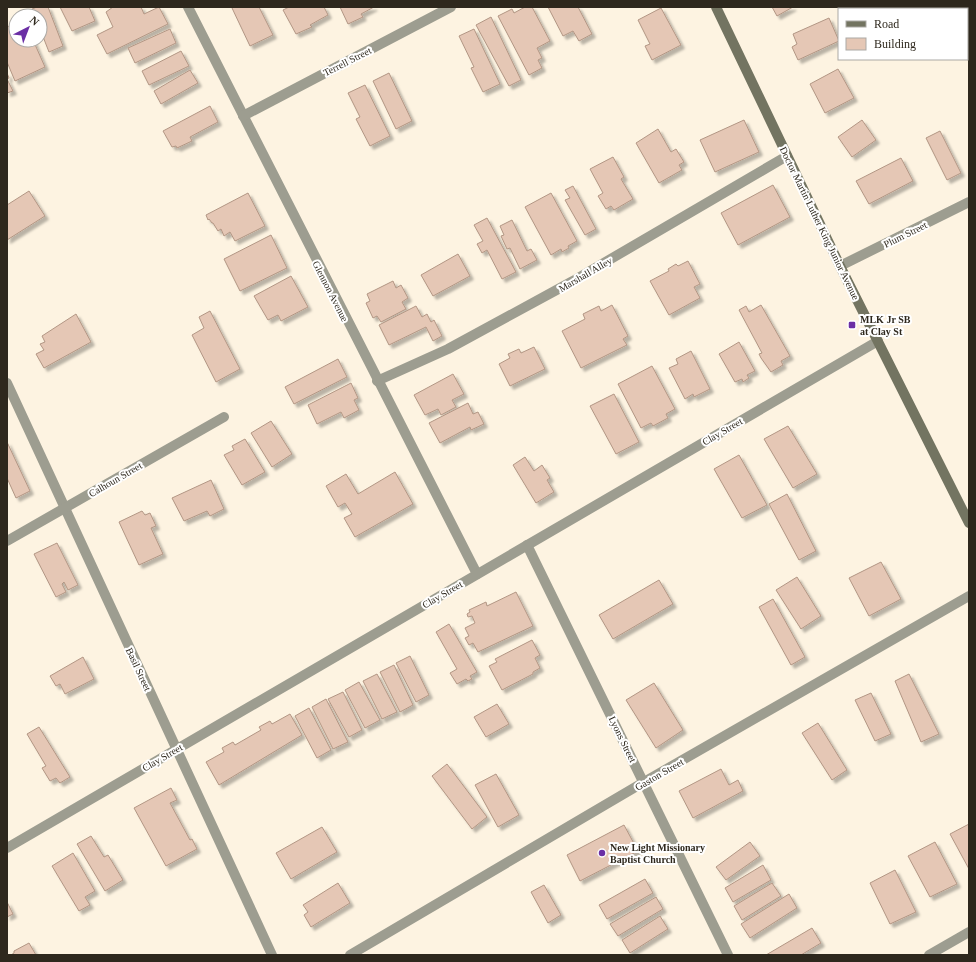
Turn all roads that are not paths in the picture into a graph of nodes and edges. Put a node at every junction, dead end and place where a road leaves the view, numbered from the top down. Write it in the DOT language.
graph roads {
  1 [pos="188,7"];
  2 [pos="451,7"];
  3 [pos="716,7"];
  4 [pos="243,116"];
  5 [pos="788,156"];
  6 [pos="969,202"];
  7 [pos="840,266"];
  8 [pos="878,341"];
  9 [pos="377,380"];
  10 [pos="7,383"];
  11 [pos="224,417"];
  12 [pos="65,508"];
  13 [pos="969,523"];
  14 [pos="7,541"];
  15 [pos="527,545"];
  16 [pos="477,574"];
  17 [pos="969,596"];
  18 [pos="176,749"];
  19 [pos="644,782"];
  20 [pos="7,848"];
  21 [pos="969,932"];
  22 [pos="272,955"];
  23 [pos="350,955"];
  24 [pos="728,955"];
  25 [pos="929,955"];
  1 -- 4 [label="street, Glennon Avenue"];
  2 -- 4 [label="street, Terrell Street"];
  3 -- 5 [label="main road, Doctor Martin Luther King Junior Avenue"];
  4 -- 9 [label="street, Glennon Avenue"];
  5 -- 7 [label="main road, Doctor Martin Luther King Junior Avenue"];
  5 -- 9 [label="street, Marshall Alley"];
  6 -- 7 [label="street, Plum Street"];
  7 -- 8 [label="main road, Doctor Martin Luther King Junior Avenue"];
  8 -- 13 [label="main road, Doctor Martin Luther King Junior Avenue"];
  8 -- 15 [label="street, Clay Street"];
  9 -- 16 [label="street, Glennon Avenue"];
  10 -- 12 [label="street, Basil Street"];
  11 -- 12 [label="street, Calhoun Street"];
  12 -- 14 [label="street, Calhoun Street"];
  12 -- 18 [label="street, Basil Street"];
  15 -- 16 [label="street, Clay Street"];
  15 -- 19 [label="street, Lyons Street"];
  16 -- 18 [label="street, Clay Street"];
  17 -- 19 [label="street, Gaston Street"];
  18 -- 20 [label="street, Clay Street"];
  18 -- 22 [label="street, Basil Street"];
  19 -- 23 [label="street, Gaston Street"];
  19 -- 24 [label="street, Lyons Street"];
  21 -- 25 [label="street"];
}
